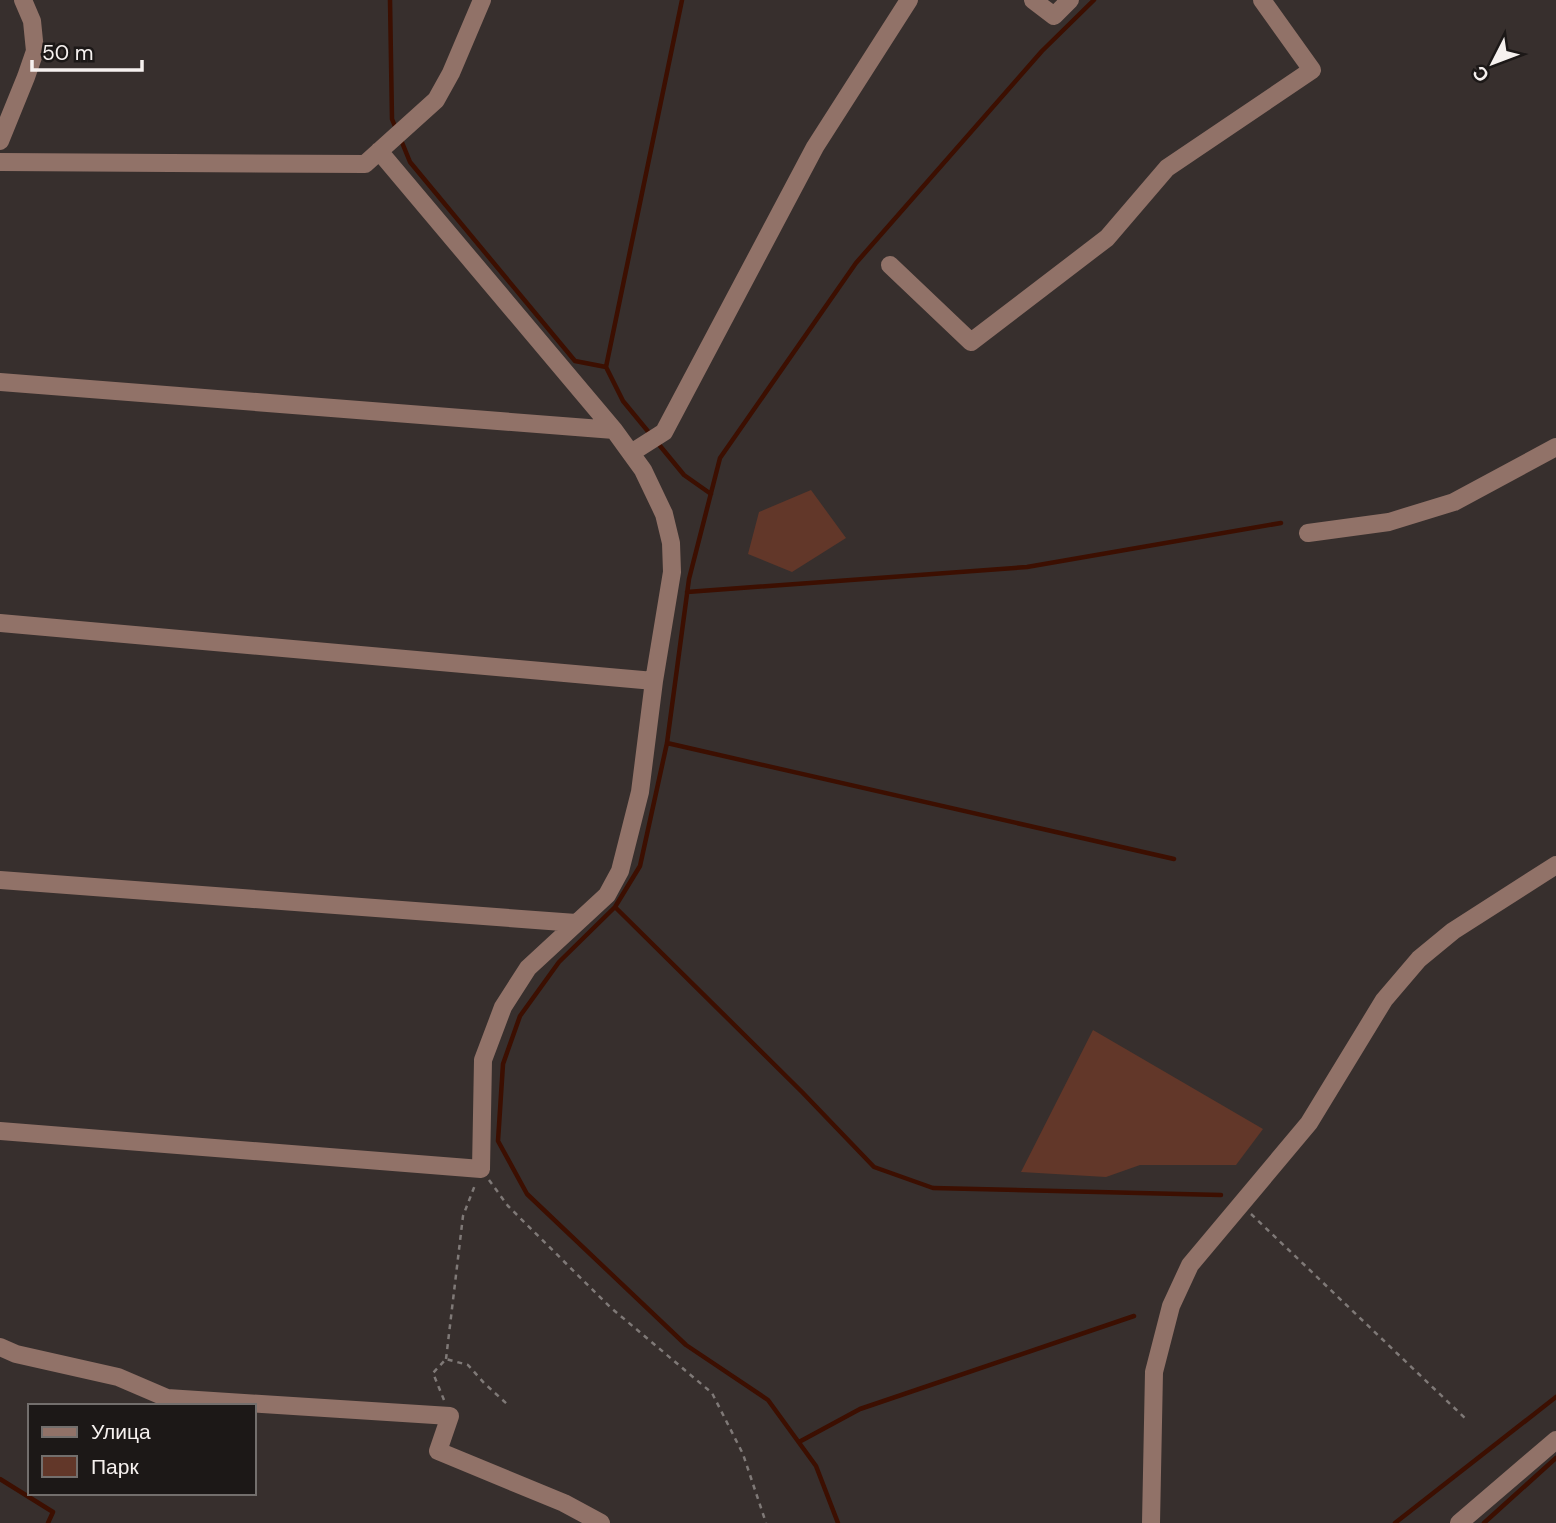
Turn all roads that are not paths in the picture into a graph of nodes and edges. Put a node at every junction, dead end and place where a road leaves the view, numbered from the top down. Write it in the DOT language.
graph roads {
  1 [pos="23,0"];
  2 [pos="482,0"];
  3 [pos="909,0"];
  4 [pos="1032,0"];
  5 [pos="1070,0"];
  6 [pos="1262,0"];
  7 [pos="0,141"];
  8 [pos="379,151"];
  9 [pos="0,162"];
  10 [pos="890,265"];
  11 [pos="0,382"];
  12 [pos="614,430"];
  13 [pos="1556,447"];
  14 [pos="631,453"];
  15 [pos="1308,533"];
  16 [pos="0,623"];
  17 [pos="654,681"];
  18 [pos="1556,865"];
  19 [pos="0,880"];
  20 [pos="576,923"];
  21 [pos="0,1131"];
  22 [pos="0,1347"];
  23 [pos="1556,1440"];
  24 [pos="601,1523"];
  25 [pos="1152,1523"];
  26 [pos="1459,1523"];
  1 -- 7 [label="street"];
  2 -- 8 [label="street"];
  3 -- 14 [label="street"];
  4 -- 5 [label="street"];
  6 -- 10 [label="street"];
  8 -- 9 [label="street"];
  8 -- 12 [label="street"];
  11 -- 12 [label="street"];
  12 -- 14 [label="street"];
  13 -- 15 [label="street"];
  14 -- 17 [label="street"];
  16 -- 17 [label="street"];
  17 -- 20 [label="street"];
  18 -- 25 [label="street"];
  19 -- 20 [label="street"];
  20 -- 21 [label="street"];
  22 -- 24 [label="street"];
  23 -- 26 [label="street"];
}
